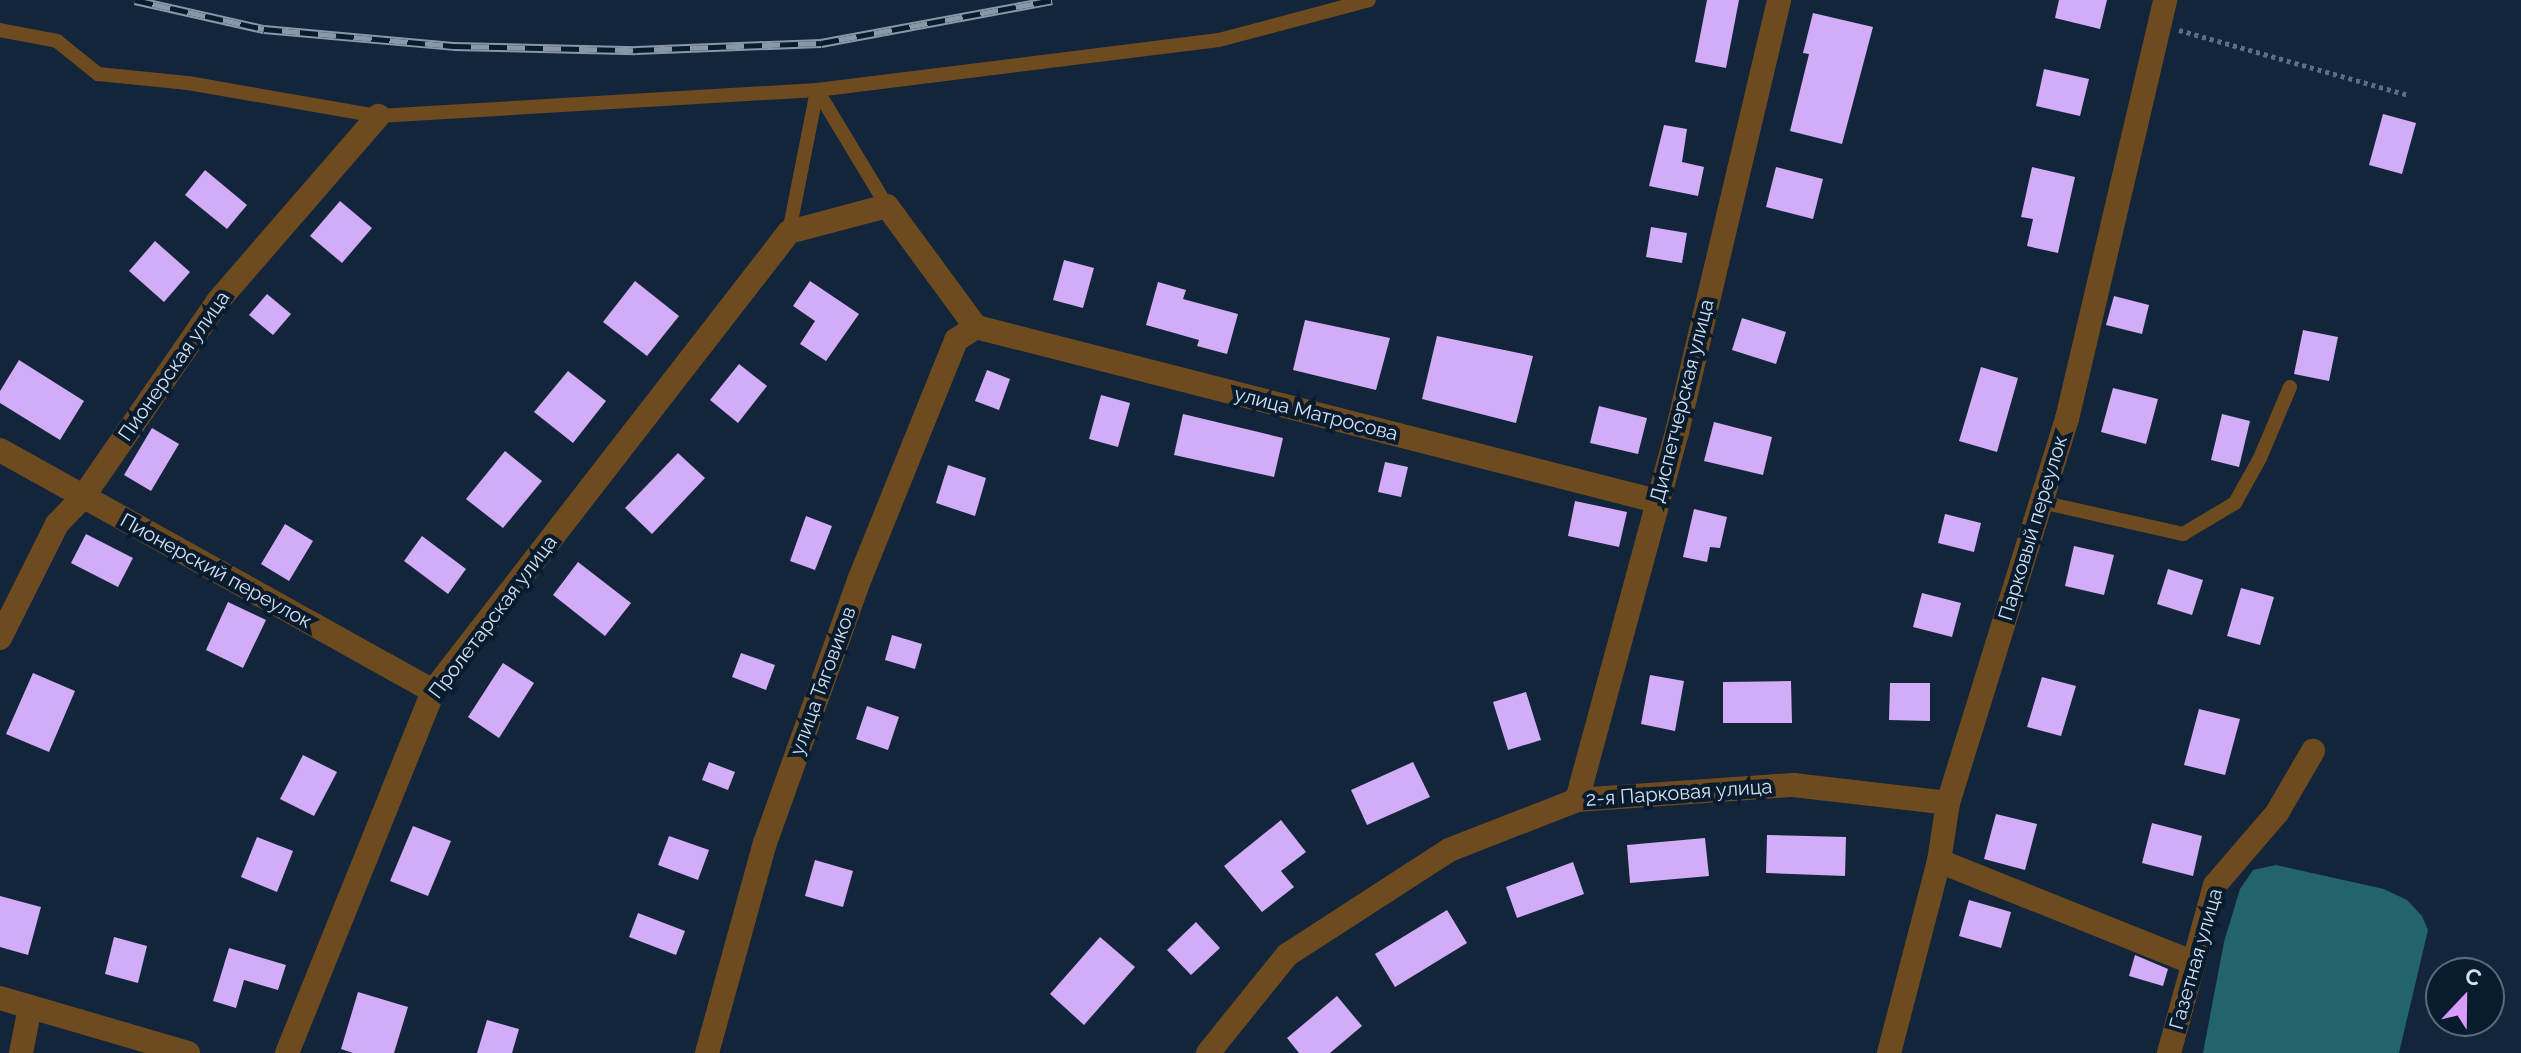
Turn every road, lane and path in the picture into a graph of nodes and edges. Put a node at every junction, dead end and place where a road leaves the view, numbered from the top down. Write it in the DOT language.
graph roads {
  1 [pos="1369,0"];
  2 [pos="1779,0"];
  3 [pos="2165,0"];
  4 [pos="2159,25"];
  5 [pos="0,30"];
  6 [pos="817,90"];
  7 [pos="2408,95"];
  8 [pos="378,116"];
  9 [pos="887,206"];
  10 [pos="789,232"];
  11 [pos="976,327"];
  12 [pos="2290,387"];
  13 [pos="0,450"];
  14 [pos="83,497"];
  15 [pos="1656,501"];
  16 [pos="2041,502"];
  17 [pos="0,638"];
  18 [pos="433,691"];
  19 [pos="2313,751"];
  20 [pos="1577,800"];
  21 [pos="1948,803"];
  22 [pos="1939,861"];
  23 [pos="2192,962"];
  24 [pos="0,998"];
  25 [pos="30,1007"];
  26 [pos="21,1053"];
  27 [pos="188,1053"];
  28 [pos="287,1053"];
  29 [pos="707,1053"];
  30 [pos="1208,1053"];
  31 [pos="1889,1053"];
  32 [pos="2169,1053"];
  1 -- 6 [label="lane"];
  2 -- 15 [label="street, Диспетчерская улица"];
  3 -- 4 [label="street, Парковый переулок"];
  4 -- 7 [label="path"];
  4 -- 16 [label="street, Парковый переулок"];
  5 -- 8 [label="lane"];
  6 -- 8 [label="lane"];
  6 -- 9 [label="lane"];
  6 -- 10 [label="lane"];
  8 -- 14 [label="street, Пионерская улица"];
  9 -- 10 [label="street"];
  9 -- 11 [label="street"];
  10 -- 18 [label="street, Пролетарская улица"];
  11 -- 15 [label="street, улица Матросова"];
  11 -- 29 [label="street, улица Тяговиков"];
  12 -- 16 [label="lane"];
  13 -- 14 [label="street, Пионерский переулок"];
  14 -- 17 [label="street, Пионерская улица"];
  14 -- 18 [label="street, Пионерский переулок"];
  15 -- 20 [label="street, Диспетчерская улица"];
  16 -- 21 [label="street, Парковый переулок"];
  18 -- 28 [label="street, Пролетарская улица"];
  19 -- 23 [label="street, Газетная улица"];
  20 -- 21 [label="street, 2-я Парковая улица"];
  20 -- 30 [label="street, 2-я Парковая улица"];
  21 -- 22 [label="street, Парковый переулок"];
  22 -- 23 [label="street"];
  22 -- 31 [label="street, Парковый переулок"];
  23 -- 32 [label="street, Газетная улица"];
  24 -- 25 [label="street"];
  25 -- 26 [label="street"];
  25 -- 27 [label="street"];
}
